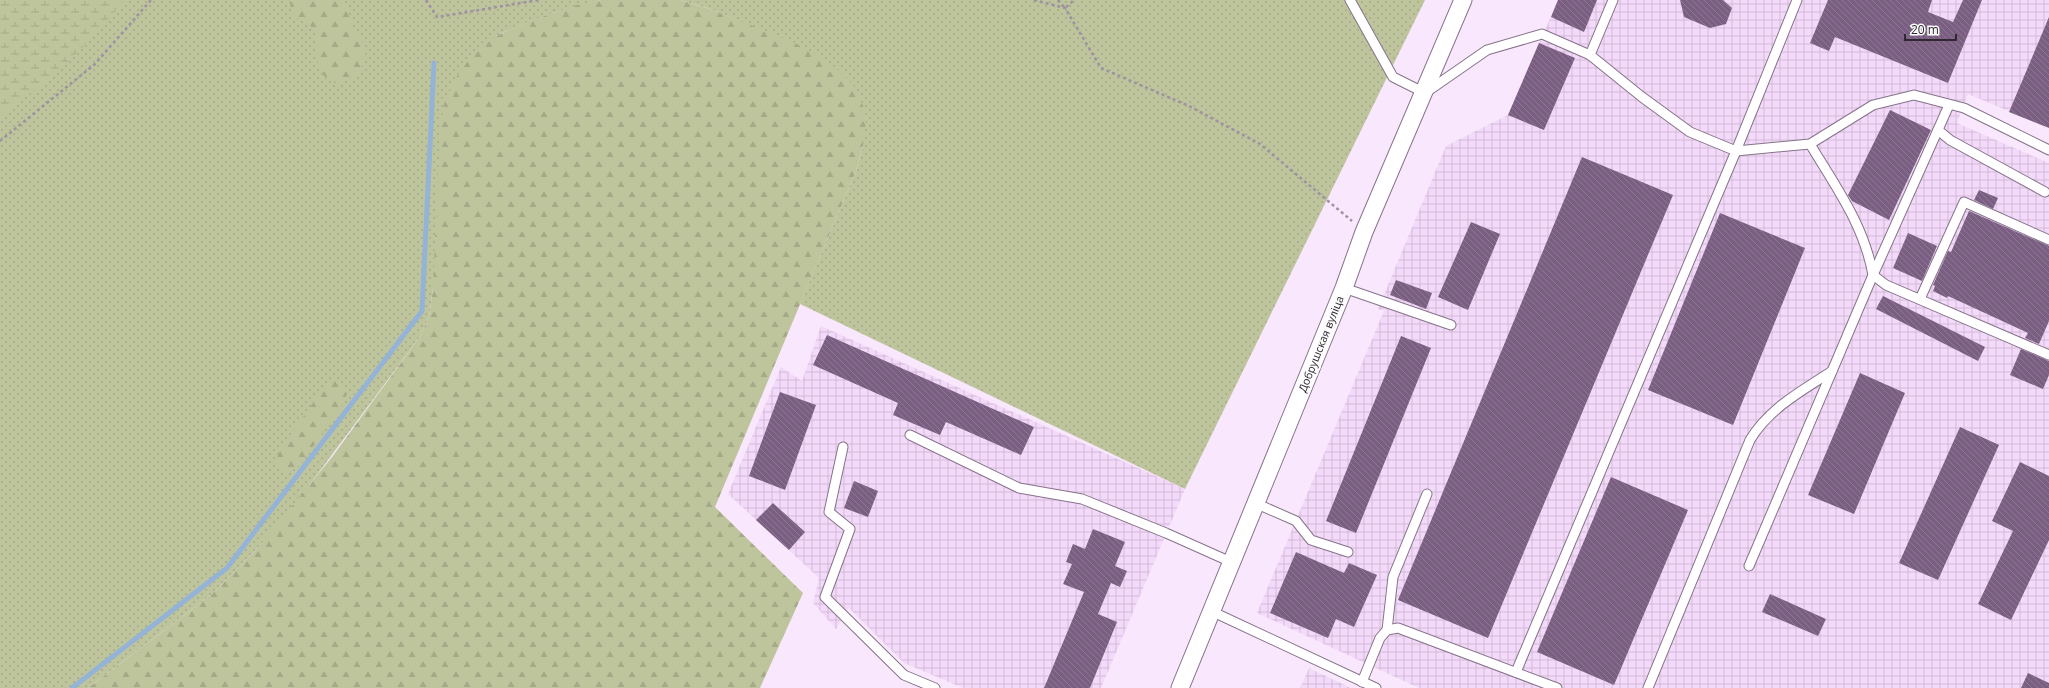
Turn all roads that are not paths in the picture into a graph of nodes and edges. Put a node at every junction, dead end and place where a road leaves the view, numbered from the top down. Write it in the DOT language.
graph roads {
  1 [pos="1350,0"];
  2 [pos="1463,0"];
  3 [pos="1613,0"];
  4 [pos="1798,0"];
  5 [pos="1590,55"];
  6 [pos="1425,93"];
  7 [pos="1949,105"];
  8 [pos="1938,130"];
  9 [pos="1810,144"];
  10 [pos="1736,150"];
  11 [pos="2049,150"];
  12 [pos="2045,192"];
  13 [pos="2049,240"];
  14 [pos="1873,275"];
  15 [pos="1344,288"];
  16 [pos="1920,300"];
  17 [pos="1451,325"];
  18 [pos="2049,355"];
  19 [pos="1832,371"];
  20 [pos="910,435"];
  21 [pos="844,447"];
  22 [pos="1427,494"];
  23 [pos="1255,503"];
  24 [pos="1348,552"];
  25 [pos="1231,562"];
  26 [pos="1749,566"];
  27 [pos="1211,611"];
  28 [pos="1388,630"];
  29 [pos="1516,672"];
  30 [pos="1362,682"];
  31 [pos="935,688"];
  32 [pos="1180,688"];
  33 [pos="1376,688"];
  34 [pos="1557,688"];
  35 [pos="1648,688"];
  1 -- 6 [label="lane"];
  2 -- 6 [label="street, Добрушская вуліца"];
  3 -- 5 [label="lane"];
  4 -- 10 [label="lane"];
  5 -- 6 [label="lane"];
  5 -- 10 [label="lane"];
  6 -- 15 [label="street, Добрушская вуліца"];
  7 -- 8 [label="lane"];
  7 -- 9 [label="lane"];
  7 -- 11 [label="lane"];
  8 -- 12 [label="lane"];
  8 -- 14 [label="lane"];
  9 -- 10 [label="lane"];
  9 -- 14 [label="lane"];
  10 -- 29 [label="lane"];
  13 -- 16 [label="lane"];
  14 -- 16 [label="lane"];
  14 -- 19 [label="lane"];
  15 -- 17 [label="lane"];
  15 -- 23 [label="street, Добрушская вуліца"];
  16 -- 18 [label="lane"];
  19 -- 26 [label="lane"];
  19 -- 35 [label="lane"];
  20 -- 25 [label="lane"];
  21 -- 31 [label="lane"];
  22 -- 28 [label="lane"];
  23 -- 24 [label="lane"];
  23 -- 25 [label="street, Добрушская вуліца"];
  25 -- 27 [label="street, Добрушская вуліца"];
  27 -- 30 [label="lane"];
  27 -- 32 [label="street, Добрушская вуліца"];
  28 -- 29 [label="lane"];
  28 -- 30 [label="lane"];
  29 -- 34 [label="lane"];
  30 -- 33 [label="lane"];
}
